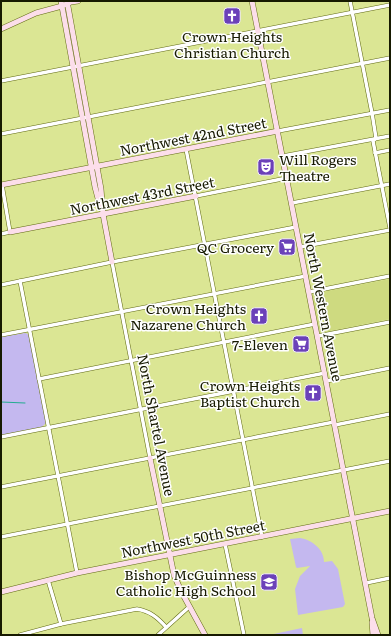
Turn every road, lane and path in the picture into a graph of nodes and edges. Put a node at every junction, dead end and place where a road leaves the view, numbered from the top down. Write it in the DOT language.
graph roads {
  1 [pos="78,1"];
  2 [pos="252,1"];
  3 [pos="350,1"];
  4 [pos="67,2"];
  5 [pos="61,4"];
  6 [pos="390,5"];
  7 [pos="352,13"];
  8 [pos="1,29"];
  9 [pos="258,31"];
  10 [pos="390,58"];
  11 [pos="362,64"];
  12 [pos="79,66"];
  13 [pos="73,67"];
  14 [pos="1,81"];
  15 [pos="268,82"];
  16 [pos="390,110"];
  17 [pos="372,114"];
  18 [pos="88,117"];
  19 [pos="82,118"];
  20 [pos="278,132"];
  21 [pos="1,134"];
  22 [pos="390,136"];
  23 [pos="376,138"];
  24 [pos="186,149"];
  25 [pos="390,150"];
  26 [pos="375,153"];
  27 [pos="283,156"];
  28 [pos="97,167"];
  29 [pos="91,168"];
  30 [pos="287,178"];
  31 [pos="390,184"];
  32 [pos="1,185"];
  33 [pos="382,185"];
  34 [pos="196,196"];
  35 [pos="292,203"];
  36 [pos="103,214"];
  37 [pos="296,227"];
  38 [pos="390,229"];
  39 [pos="10,232"];
  40 [pos="1,234"];
  41 [pos="206,245"];
  42 [pos="300,247"];
  43 [pos="112,262"];
  44 [pos="306,276"];
  45 [pos="390,276"];
  46 [pos="20,281"];
  47 [pos="1,285"];
  48 [pos="309,292"];
  49 [pos="215,294"];
  50 [pos="122,312"];
  51 [pos="390,322"];
  52 [pos="315,324"];
  53 [pos="29,330"];
  54 [pos="1,335"];
  55 [pos="318,336"];
  56 [pos="224,342"];
  57 [pos="132,361"];
  58 [pos="390,368"];
  59 [pos="325,373"];
  60 [pos="39,379"];
  61 [pos="326,381"];
  62 [pos="234,391"];
  63 [pos="141,409"];
  64 [pos="390,414"];
  65 [pos="335,424"];
  66 [pos="48,428"];
  67 [pos="1,437"];
  68 [pos="243,440"];
  69 [pos="150,458"];
  70 [pos="390,461"];
  71 [pos="344,470"];
  72 [pos="58,476"];
  73 [pos="1,487"];
  74 [pos="252,488"];
  75 [pos="160,506"];
  76 [pos="390,511"];
  77 [pos="353,519"];
  78 [pos="68,524"];
  79 [pos="1,537"];
  80 [pos="262,537"];
  81 [pos="225,544"];
  82 [pos="169,555"];
  83 [pos="77,573"];
  84 [pos="390,578"];
  85 [pos="48,580"];
  86 [pos="366,583"];
  87 [pos="1,592"];
  88 [pos="189,607"];
  89 [pos="372,618"];
  90 [pos="61,624"];
  91 [pos="166,627"];
  92 [pos="36,633"];
  93 [pos="20,635"];
  94 [pos="158,635"];
  95 [pos="204,635"];
  96 [pos="244,635"];
  97 [pos="373,635"];
  98 [pos="378,635"];
  1 -- 4 [label="street"];
  2 -- 9 [label="street, North Western Avenue"];
  3 -- 7 [label="street"];
  4 -- 5 [label="street"];
  4 -- 12 [label="street, North Shartel Avenue"];
  5 -- 8 [label="street"];
  5 -- 13 [label="street, North Shartel Avenue"];
  6 -- 7 [label="street"];
  7 -- 9 [label="street"];
  7 -- 11 [label="street"];
  9 -- 12 [label="street"];
  9 -- 15 [label="street, North Western Avenue"];
  10 -- 11 [label="street"];
  11 -- 15 [label="street"];
  11 -- 17 [label="street"];
  12 -- 13 [label="street"];
  12 -- 18 [label="street, North Shartel Avenue"];
  13 -- 14 [label="street"];
  13 -- 19 [label="street, North Shartel Avenue"];
  15 -- 18 [label="street"];
  15 -- 20 [label="street, North Western Avenue"];
  16 -- 17 [label="street, Northwest 42nd Street"];
  17 -- 20 [label="street, Northwest 42nd Street"];
  17 -- 23 [label="street"];
  18 -- 19 [label="street"];
  18 -- 28 [label="street, North Shartel Avenue"];
  19 -- 21 [label="street"];
  19 -- 29 [label="street, North Shartel Avenue"];
  20 -- 24 [label="street, Northwest 42nd Street"];
  20 -- 27 [label="street, North Western Avenue"];
  22 -- 23 [label="street"];
  23 -- 26 [label="street"];
  23 -- 27 [label="street"];
  24 -- 28 [label="street, Northwest 42nd Street"];
  24 -- 34 [label="street"];
  25 -- 26 [label="street"];
  26 -- 33 [label="street"];
  27 -- 30 [label="street, North Western Avenue"];
  28 -- 29 [label="street, Northwest 42nd Street"];
  28 -- 36 [label="street, North Shartel Avenue"];
  29 -- 32 [label="street, Northwest 42nd Street"];
  29 -- 36 [label="street, North Shartel Avenue"];
  30 -- 34 [label="street, Northwest 43rd Street"];
  30 -- 35 [label="street, North Western Avenue"];
  31 -- 33 [label="street"];
  32 -- 39 [label="street"];
  33 -- 35 [label="street"];
  33 -- 38 [label="street"];
  34 -- 36 [label="street, Northwest 43rd Street"];
  34 -- 41 [label="street"];
  35 -- 37 [label="street, North Western Avenue"];
  36 -- 39 [label="street, Northwest 43rd Street"];
  36 -- 43 [label="street, North Shartel Avenue"];
  37 -- 41 [label="street"];
  37 -- 42 [label="street, North Western Avenue"];
  38 -- 42 [label="street"];
  39 -- 40 [label="street, Northwest 43rd Street"];
  41 -- 43 [label="street"];
  41 -- 49 [label="street"];
  42 -- 44 [label="street, North Western Avenue"];
  43 -- 46 [label="street"];
  43 -- 50 [label="street, North Shartel Avenue"];
  44 -- 48 [label="street, North Western Avenue"];
  44 -- 49 [label="street"];
  45 -- 48 [label="street"];
  46 -- 47 [label="street"];
  46 -- 53 [label="street"];
  48 -- 52 [label="street, North Western Avenue"];
  49 -- 50 [label="street"];
  49 -- 56 [label="street"];
  50 -- 53 [label="street"];
  50 -- 57 [label="street, North Shartel Avenue"];
  51 -- 55 [label="street"];
  52 -- 55 [label="street, North Western Avenue"];
  52 -- 56 [label="street"];
  53 -- 54 [label="street"];
  53 -- 60 [label="street"];
  55 -- 59 [label="street, North Western Avenue"];
  56 -- 57 [label="street"];
  56 -- 62 [label="street"];
  57 -- 60 [label="street"];
  57 -- 63 [label="street, North Shartel Avenue"];
  58 -- 61 [label="street"];
  59 -- 61 [label="street, North Western Avenue"];
  59 -- 62 [label="street"];
  60 -- 66 [label="street"];
  61 -- 65 [label="street, North Western Avenue"];
  62 -- 63 [label="street"];
  62 -- 68 [label="street"];
  63 -- 66 [label="street"];
  63 -- 69 [label="street, North Shartel Avenue"];
  64 -- 65 [label="street"];
  65 -- 68 [label="street"];
  65 -- 71 [label="street, North Western Avenue"];
  66 -- 67 [label="street"];
  66 -- 72 [label="street"];
  68 -- 69 [label="street"];
  68 -- 74 [label="street"];
  69 -- 72 [label="street"];
  69 -- 75 [label="street, North Shartel Avenue"];
  70 -- 71 [label="street"];
  71 -- 74 [label="street"];
  71 -- 77 [label="street, North Western Avenue"];
  72 -- 73 [label="street"];
  72 -- 78 [label="street"];
  74 -- 75 [label="street"];
  74 -- 80 [label="street"];
  75 -- 78 [label="street"];
  75 -- 82 [label="street, North Shartel Avenue"];
  76 -- 77 [label="street, Northwest 50th Street"];
  77 -- 80 [label="street, Northwest 50th Street"];
  77 -- 86 [label="street, North Western Avenue"];
  78 -- 79 [label="street"];
  78 -- 83 [label="street"];
  80 -- 81 [label="street, Northwest 50th Street"];
  81 -- 82 [label="street, Northwest 50th Street"];
  81 -- 96 [label="street"];
  82 -- 83 [label="street, Northwest 50th Street"];
  82 -- 88 [label="street, North Shartel Avenue"];
  83 -- 85 [label="street, Northwest 50th Street"];
  84 -- 86 [label="street"];
  85 -- 87 [label="street, Northwest 50th Street"];
  85 -- 90 [label="street"];
  86 -- 89 [label="street, North Western Avenue"];
  88 -- 91 [label="street"];
  88 -- 95 [label="street, North Shartel Avenue"];
  89 -- 97 [label="street, North Western Avenue"];
  89 -- 98 [label="street, North Western Avenue"];
  90 -- 91 [label="street"];
  90 -- 92 [label="street"];
  91 -- 94 [label="street"];
  92 -- 93 [label="street"];
}
